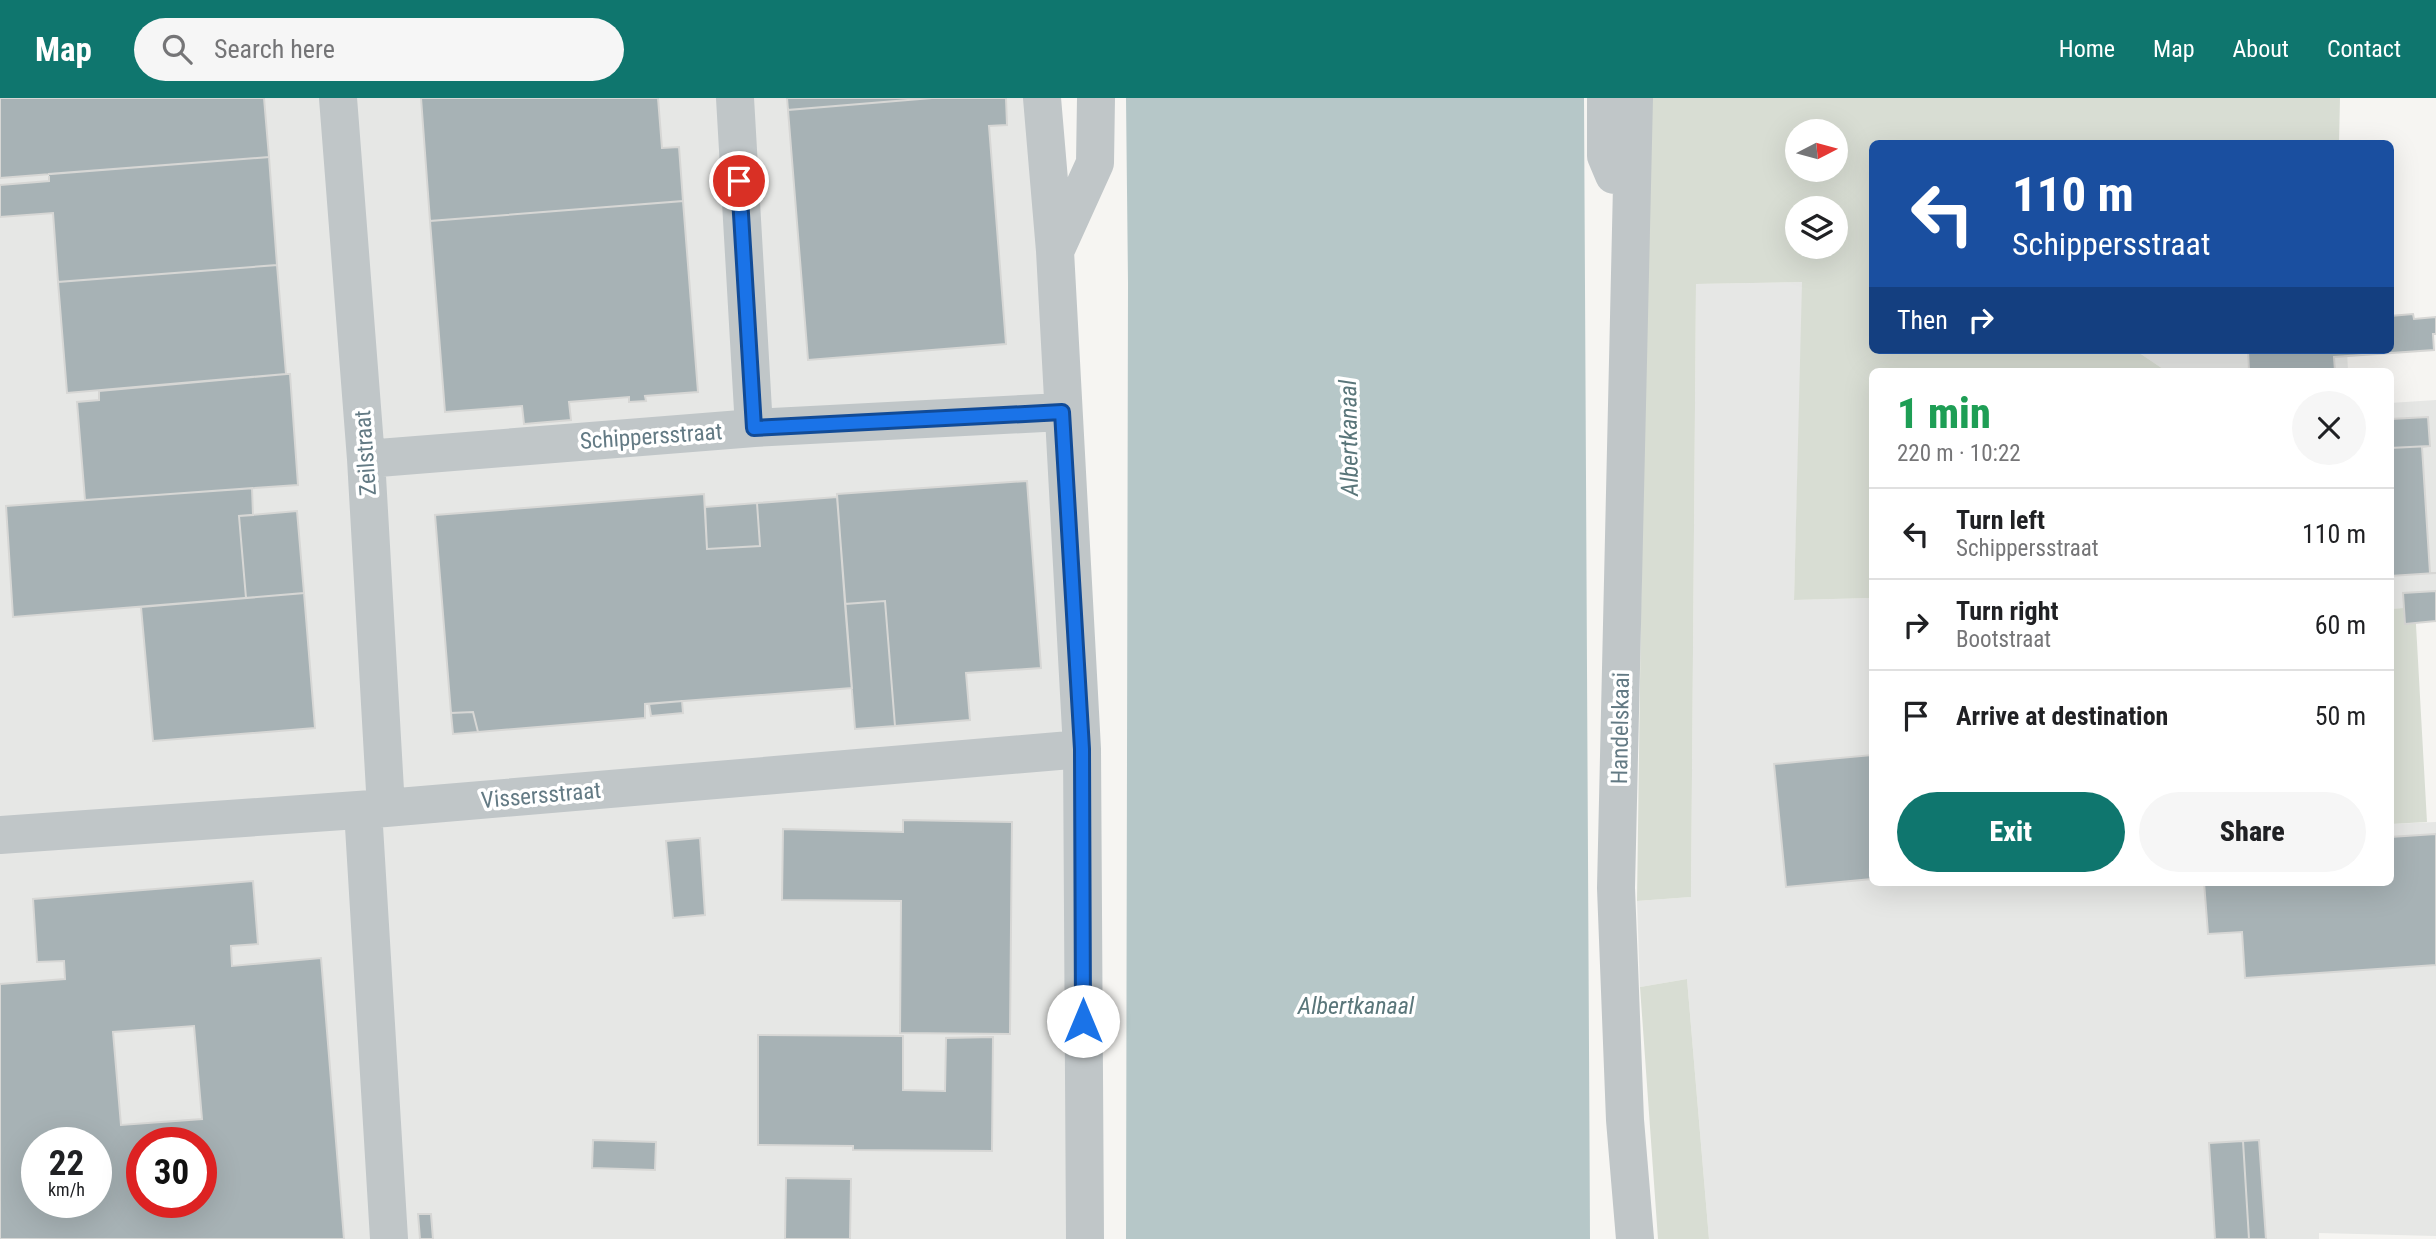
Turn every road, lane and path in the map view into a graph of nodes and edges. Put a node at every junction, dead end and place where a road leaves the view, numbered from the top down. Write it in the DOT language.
graph roads {
  1 [pos="338,98"];
  2 [pos="735,98"];
  3 [pos="1042,98"];
  4 [pos="1096,98"];
  5 [pos="1606,98"];
  6 [pos="1634,98"];
  7 [pos="1631,216"];
  8 [pos="1055,251"];
  9 [pos="1062,412"];
  10 [pos="754,428"];
  11 [pos="366,458"];
  12 [pos="1082,749"];
  13 [pos="375,809"];
  14 [pos="0,835"];
  15 [pos="389,1239"];
  16 [pos="1084,1239"];
  17 [pos="1635,1239"];
  1 -- 11 [label="street, Zeilstraat"];
  2 -- 10 [label="street"];
  3 -- 8 [label="street"];
  4 -- 8 [label="street"];
  5 -- 7 [label="street, Handelskaai"];
  6 -- 7 [label="street, Handelskaai"];
  7 -- 17 [label="street, Handelskaai"];
  8 -- 9 [label="street"];
  9 -- 10 [label="street, Schippersstraat"];
  9 -- 12 [label="street"];
  10 -- 11 [label="street, Schippersstraat"];
  11 -- 13 [label="street, Zeilstraat"];
  12 -- 13 [label="street, Vissersstraat"];
  12 -- 16 [label="street"];
  13 -- 14 [label="street, Vissersstraat"];
  13 -- 15 [label="street, Zeilstraat"];
}
